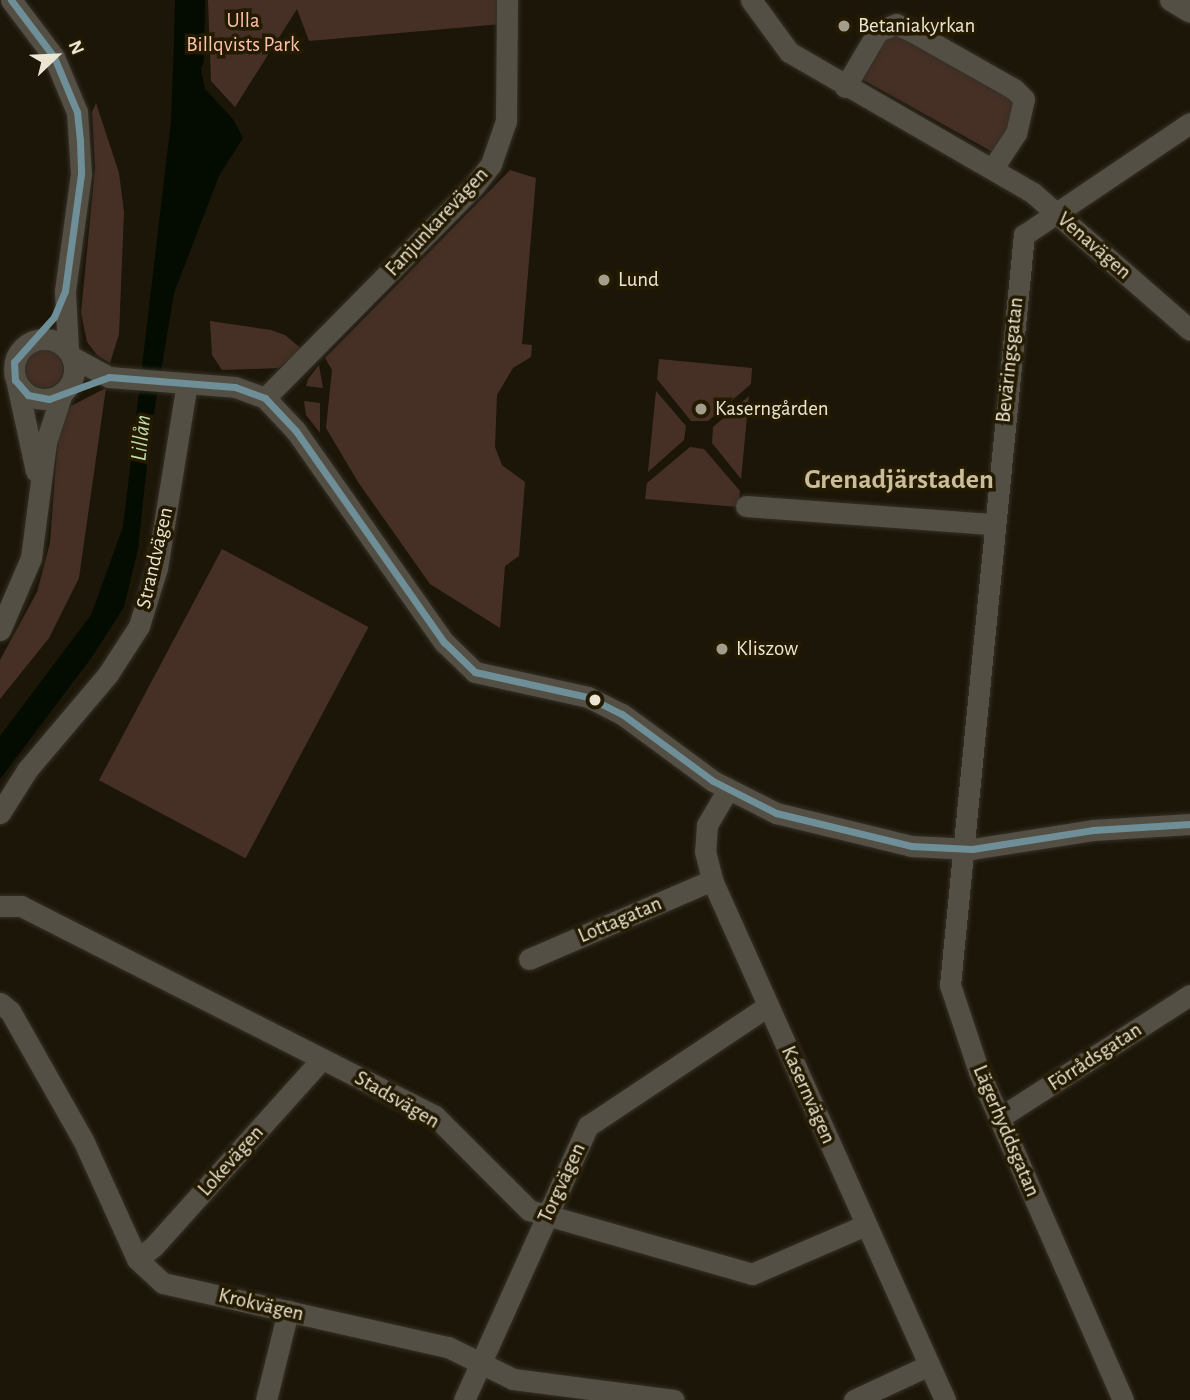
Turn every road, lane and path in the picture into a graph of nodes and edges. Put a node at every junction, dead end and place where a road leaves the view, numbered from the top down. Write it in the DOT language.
graph roads {
  1 [pos="11,0"];
  2 [pos="507,0"];
  3 [pos="751,0"];
  4 [pos="1170,0"];
  5 [pos="1190,12"];
  6 [pos="845,87"];
  7 [pos="1190,124"];
  8 [pos="993,168"];
  9 [pos="1054,211"];
  10 [pos="65,291"];
  11 [pos="1190,330"];
  12 [pos="33,340"];
  13 [pos="70,354"];
  14 [pos="109,377"];
  15 [pos="177,382"];
  16 [pos="18,384"];
  17 [pos="64,392"];
  18 [pos="265,398"];
  19 [pos="40,498"];
  20 [pos="746,506"];
  21 [pos="993,524"];
  22 [pos="0,630"];
  23 [pos="728,789"];
  24 [pos="0,813"];
  25 [pos="1190,824"];
  26 [pos="963,848"];
  27 [pos="712,880"];
  28 [pos="0,906"];
  29 [pos="529,959"];
  30 [pos="1190,996"];
  31 [pos="0,1003"];
  32 [pos="768,1006"];
  33 [pos="322,1059"];
  34 [pos="999,1118"];
  35 [pos="547,1214"];
  36 [pos="866,1225"];
  37 [pos="137,1259"];
  38 [pos="288,1311"];
  39 [pos="481,1363"];
  40 [pos="929,1365"];
  41 [pos="266,1400"];
  42 [pos="464,1400"];
  43 [pos="674,1400"];
  44 [pos="854,1400"];
  45 [pos="945,1400"];
  46 [pos="1123,1400"];
  1 -- 10 [label="street"];
  2 -- 18 [label="street, Fanjunkarevägen"];
  3 -- 6 [label="street, Venavägen"];
  4 -- 5 [label="street"];
  6 -- 8 [label="street, Venavägen"];
  6 -- 8 [label="street"];
  7 -- 9 [label="street, Beväringsgatan"];
  8 -- 9 [label="street, Venavägen"];
  9 -- 11 [label="street, Venavägen"];
  9 -- 21 [label="street, Beväringsgatan"];
  10 -- 12 [label="street"];
  10 -- 13 [label="street"];
  12 -- 13 [label="street"];
  12 -- 16 [label="street"];
  13 -- 14 [label="street"];
  13 -- 17 [label="street"];
  14 -- 15 [label="street"];
  14 -- 17 [label="street"];
  15 -- 18 [label="street"];
  15 -- 24 [label="street, Strandvägen"];
  16 -- 17 [label="street"];
  16 -- 19 [label="street"];
  17 -- 19 [label="street"];
  18 -- 23 [label="street"];
  19 -- 22 [label="street"];
  20 -- 21 [label="street"];
  21 -- 26 [label="street, Beväringsgatan"];
  23 -- 26 [label="street"];
  23 -- 27 [label="street, Kasernvägen"];
  25 -- 26 [label="street"];
  26 -- 34 [label="street, Lägerhyddsgatan"];
  27 -- 29 [label="street, Lottagatan"];
  27 -- 32 [label="street, Kasernvägen"];
  28 -- 33 [label="street, Stadsvägen"];
  30 -- 34 [label="street, Förrådsgatan"];
  31 -- 37 [label="street, Krokvägen"];
  32 -- 35 [label="street, Torgvägen"];
  32 -- 36 [label="street, Kasernvägen"];
  33 -- 35 [label="street, Stadsvägen"];
  33 -- 37 [label="street, Lokevägen"];
  34 -- 46 [label="street, Lägerhyddsgatan"];
  35 -- 36 [label="street, Stadsvägen"];
  35 -- 39 [label="street, Torgvägen"];
  36 -- 40 [label="street, Kasernvägen"];
  37 -- 38 [label="street, Krokvägen"];
  38 -- 39 [label="street, Krokvägen"];
  38 -- 41 [label="street"];
  39 -- 42 [label="street, Torgvägen"];
  39 -- 43 [label="street, Krokvägen"];
  40 -- 44 [label="street"];
  40 -- 45 [label="street, Kasernvägen"];
}
